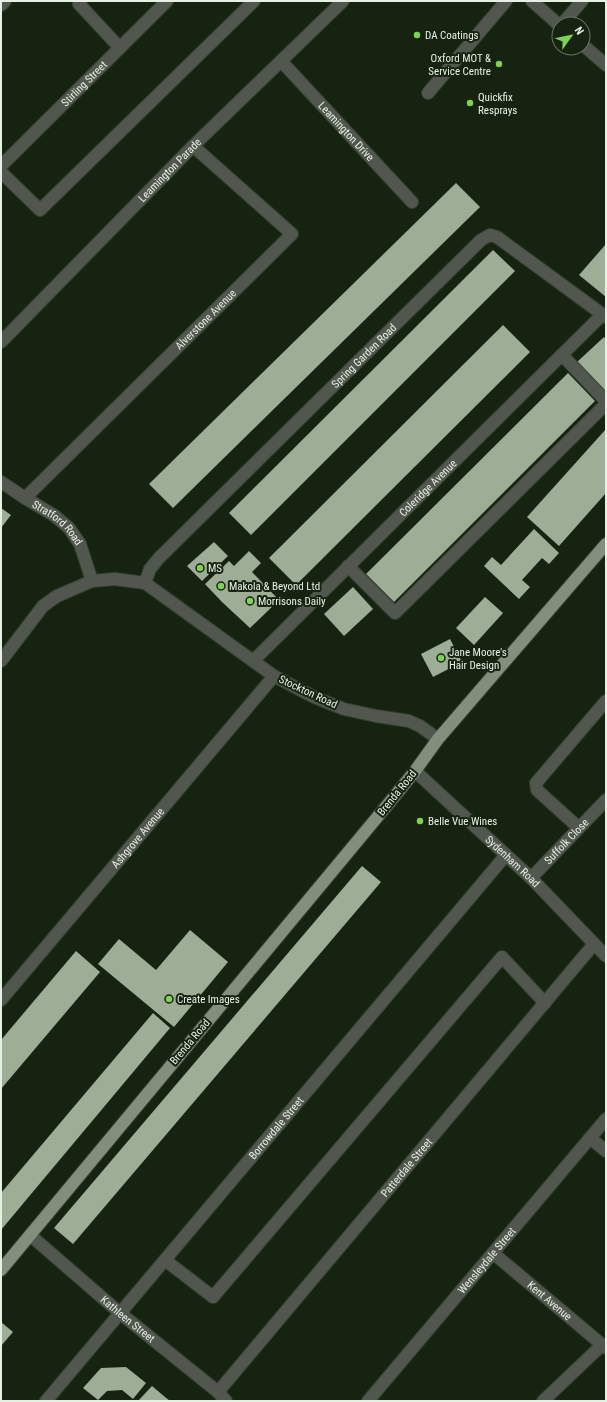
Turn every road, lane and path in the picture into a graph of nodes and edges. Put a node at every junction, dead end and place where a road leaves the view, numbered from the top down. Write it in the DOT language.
graph roads {
  1 [pos="5,1"];
  2 [pos="81,1"];
  3 [pos="167,1"];
  4 [pos="254,1"];
  5 [pos="343,1"];
  6 [pos="506,1"];
  7 [pos="532,1"];
  8 [pos="582,1"];
  9 [pos="1,5"];
  10 [pos="569,16"];
  11 [pos="551,18"];
  12 [pos="120,48"];
  13 [pos="591,52"];
  14 [pos="281,61"];
  15 [pos="606,65"];
  16 [pos="428,93"];
  17 [pos="193,146"];
  18 [pos="1,166"];
  19 [pos="1,172"];
  20 [pos="412,202"];
  21 [pos="604,316"];
  22 [pos="1,342"];
  23 [pos="562,355"];
  24 [pos="606,402"];
  25 [pos="1,482"];
  26 [pos="25,498"];
  27 [pos="606,544"];
  28 [pos="348,566"];
  29 [pos="92,581"];
  30 [pos="145,583"];
  31 [pos="1,661"];
  32 [pos="253,661"];
  33 [pos="274,676"];
  34 [pos="606,701"];
  35 [pos="438,739"];
  36 [pos="415,771"];
  37 [pos="605,806"];
  38 [pos="579,828"];
  39 [pos="506,855"];
  40 [pos="531,878"];
  41 [pos="594,944"];
  42 [pos="606,956"];
  43 [pos="1,1000"];
  44 [pos="545,1003"];
  45 [pos="606,1119"];
  46 [pos="590,1138"];
  47 [pos="606,1152"];
  48 [pos="30,1235"];
  49 [pos="493,1253"];
  50 [pos="165,1260"];
  51 [pos="1,1270"];
  52 [pos="120,1313"];
  53 [pos="604,1347"];
  54 [pos="218,1392"];
  55 [pos="46,1401"];
  56 [pos="226,1401"];
  57 [pos="368,1401"];
  58 [pos="543,1401"];
  1 -- 9 [label="street"];
  2 -- 12 [label="street"];
  3 -- 12 [label="street, Stirling Street"];
  4 -- 19 [label="street"];
  5 -- 14 [label="street, Leamington Parade"];
  6 -- 16 [label="street"];
  7 -- 11 [label="street"];
  8 -- 10 [label="street"];
  12 -- 18 [label="street, Stirling Street"];
  13 -- 15 [label="street"];
  14 -- 17 [label="street, Leamington Parade"];
  14 -- 20 [label="street, Leamington Drive"];
  17 -- 22 [label="street, Leamington Parade"];
  17 -- 26 [label="street, Alverstone Avenue"];
  21 -- 23 [label="street, Coleridge Avenue"];
  21 -- 30 [label="street, Spring Garden Road"];
  23 -- 24 [label="street"];
  23 -- 28 [label="street, Coleridge Avenue"];
  24 -- 28 [label="street"];
  25 -- 26 [label="street, Stratford Road"];
  26 -- 29 [label="street, Stratford Road"];
  27 -- 35 [label="main road"];
  28 -- 32 [label="street, Coleridge Avenue"];
  29 -- 30 [label="street, Stockton Road"];
  29 -- 31 [label="street, Stockton Road"];
  30 -- 32 [label="street, Stockton Road"];
  32 -- 33 [label="street, Stockton Road"];
  33 -- 35 [label="street, Stockton Road"];
  33 -- 43 [label="street, Ashgrove Avenue"];
  34 -- 38 [label="street"];
  35 -- 36 [label="main road, Brenda Road"];
  36 -- 39 [label="street, Sydenham Road"];
  36 -- 48 [label="main road, Brenda Road"];
  37 -- 38 [label="street, Suffolk Close"];
  38 -- 40 [label="street, Suffolk Close"];
  39 -- 40 [label="street, Sydenham Road"];
  39 -- 50 [label="street, Borrowdale Street"];
  40 -- 41 [label="street, Sydenham Road"];
  41 -- 42 [label="street, Sydenham Road"];
  41 -- 44 [label="street, Patterdale Street"];
  44 -- 50 [label="street"];
  44 -- 54 [label="street, Patterdale Street"];
  45 -- 46 [label="street, Wensleydale Street"];
  46 -- 47 [label="street"];
  46 -- 49 [label="street, Wensleydale Street"];
  48 -- 51 [label="main road, Brenda Road"];
  48 -- 52 [label="street, Kathleen Street"];
  49 -- 53 [label="street, Kent Avenue"];
  49 -- 57 [label="street, Wensleydale Street"];
  50 -- 52 [label="street, Borrowdale Street"];
  52 -- 54 [label="street, Kathleen Street"];
  52 -- 55 [label="street, Borrowdale Street"];
  53 -- 58 [label="street"];
  54 -- 56 [label="street, Kathleen Street"];
}
